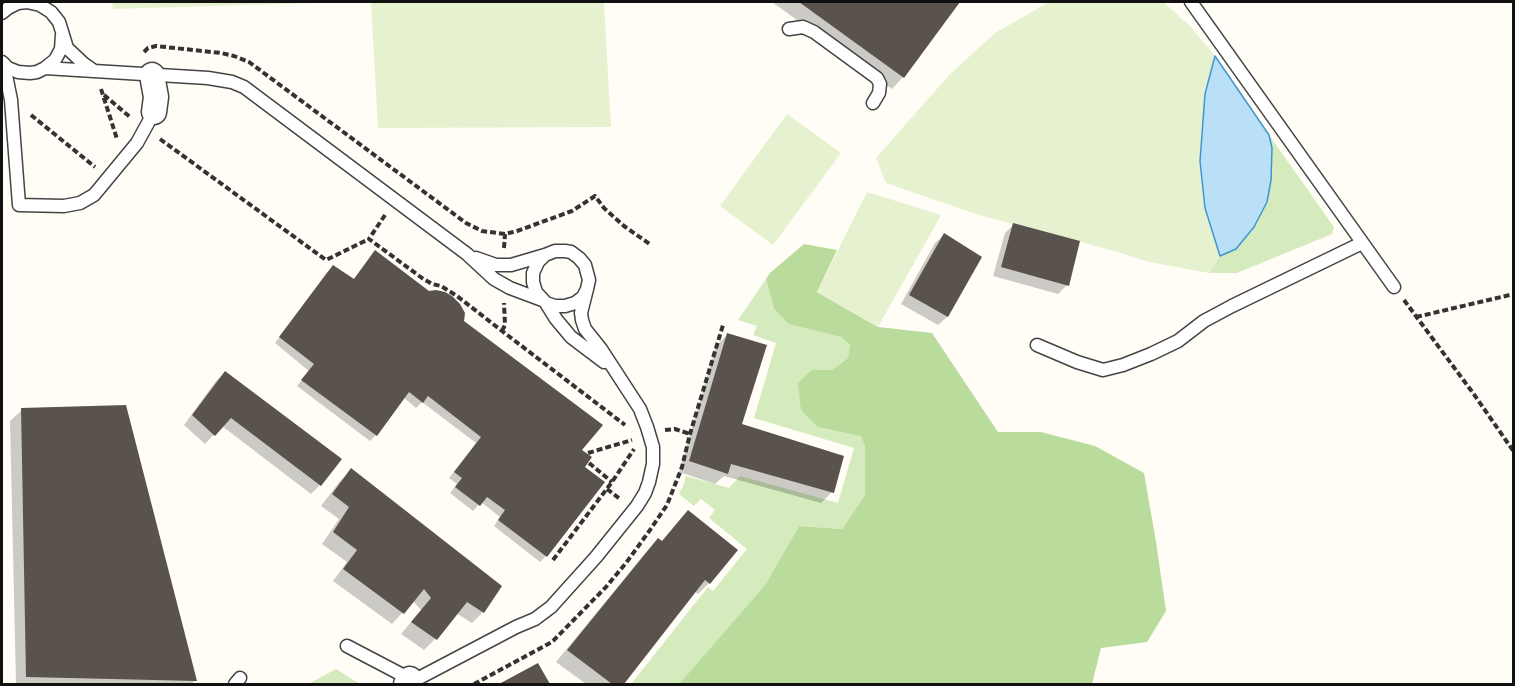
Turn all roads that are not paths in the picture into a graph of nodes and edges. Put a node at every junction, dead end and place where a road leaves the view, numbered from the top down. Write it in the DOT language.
graph roads {
  1 [pos="1191,2"];
  2 [pos="38,3"];
  3 [pos="2,13"];
  4 [pos="789,29"];
  5 [pos="62,34"];
  6 [pos="2,64"];
  7 [pos="146,66"];
  8 [pos="45,68"];
  9 [pos="95,71"];
  10 [pos="30,73"];
  11 [pos="11,100"];
  12 [pos="873,103"];
  13 [pos="150,120"];
  14 [pos="1362,243"];
  15 [pos="467,254"];
  16 [pos="546,255"];
  17 [pos="1394,287"];
  18 [pos="587,289"];
  19 [pos="544,301"];
  20 [pos="1037,345"];
  21 [pos="617,375"];
  22 [pos="347,646"];
  23 [pos="408,682"];
  1 -- 14 [label="lane"];
  2 -- 3 [label="lane"];
  2 -- 5 [label="lane"];
  4 -- 12 [label="lane"];
  5 -- 8 [label="lane"];
  5 -- 9 [label="lane"];
  6 -- 10 [label="lane"];
  6 -- 11 [label="lane"];
  7 -- 9 [label="lane"];
  7 -- 13 [label="street"];
  7 -- 15 [label="lane"];
  8 -- 9 [label="lane"];
  8 -- 10 [label="lane"];
  10 -- 11 [label="lane"];
  11 -- 13 [label="lane"];
  14 -- 17 [label="lane"];
  14 -- 20 [label="lane"];
  15 -- 16 [label="lane"];
  15 -- 19 [label="lane"];
  16 -- 18 [label="lane"];
  16 -- 19 [label="lane"];
  18 -- 19 [label="lane"];
  18 -- 21 [label="lane"];
  19 -- 21 [label="lane"];
  21 -- 23 [label="lane"];
  22 -- 23 [label="lane"];
}
